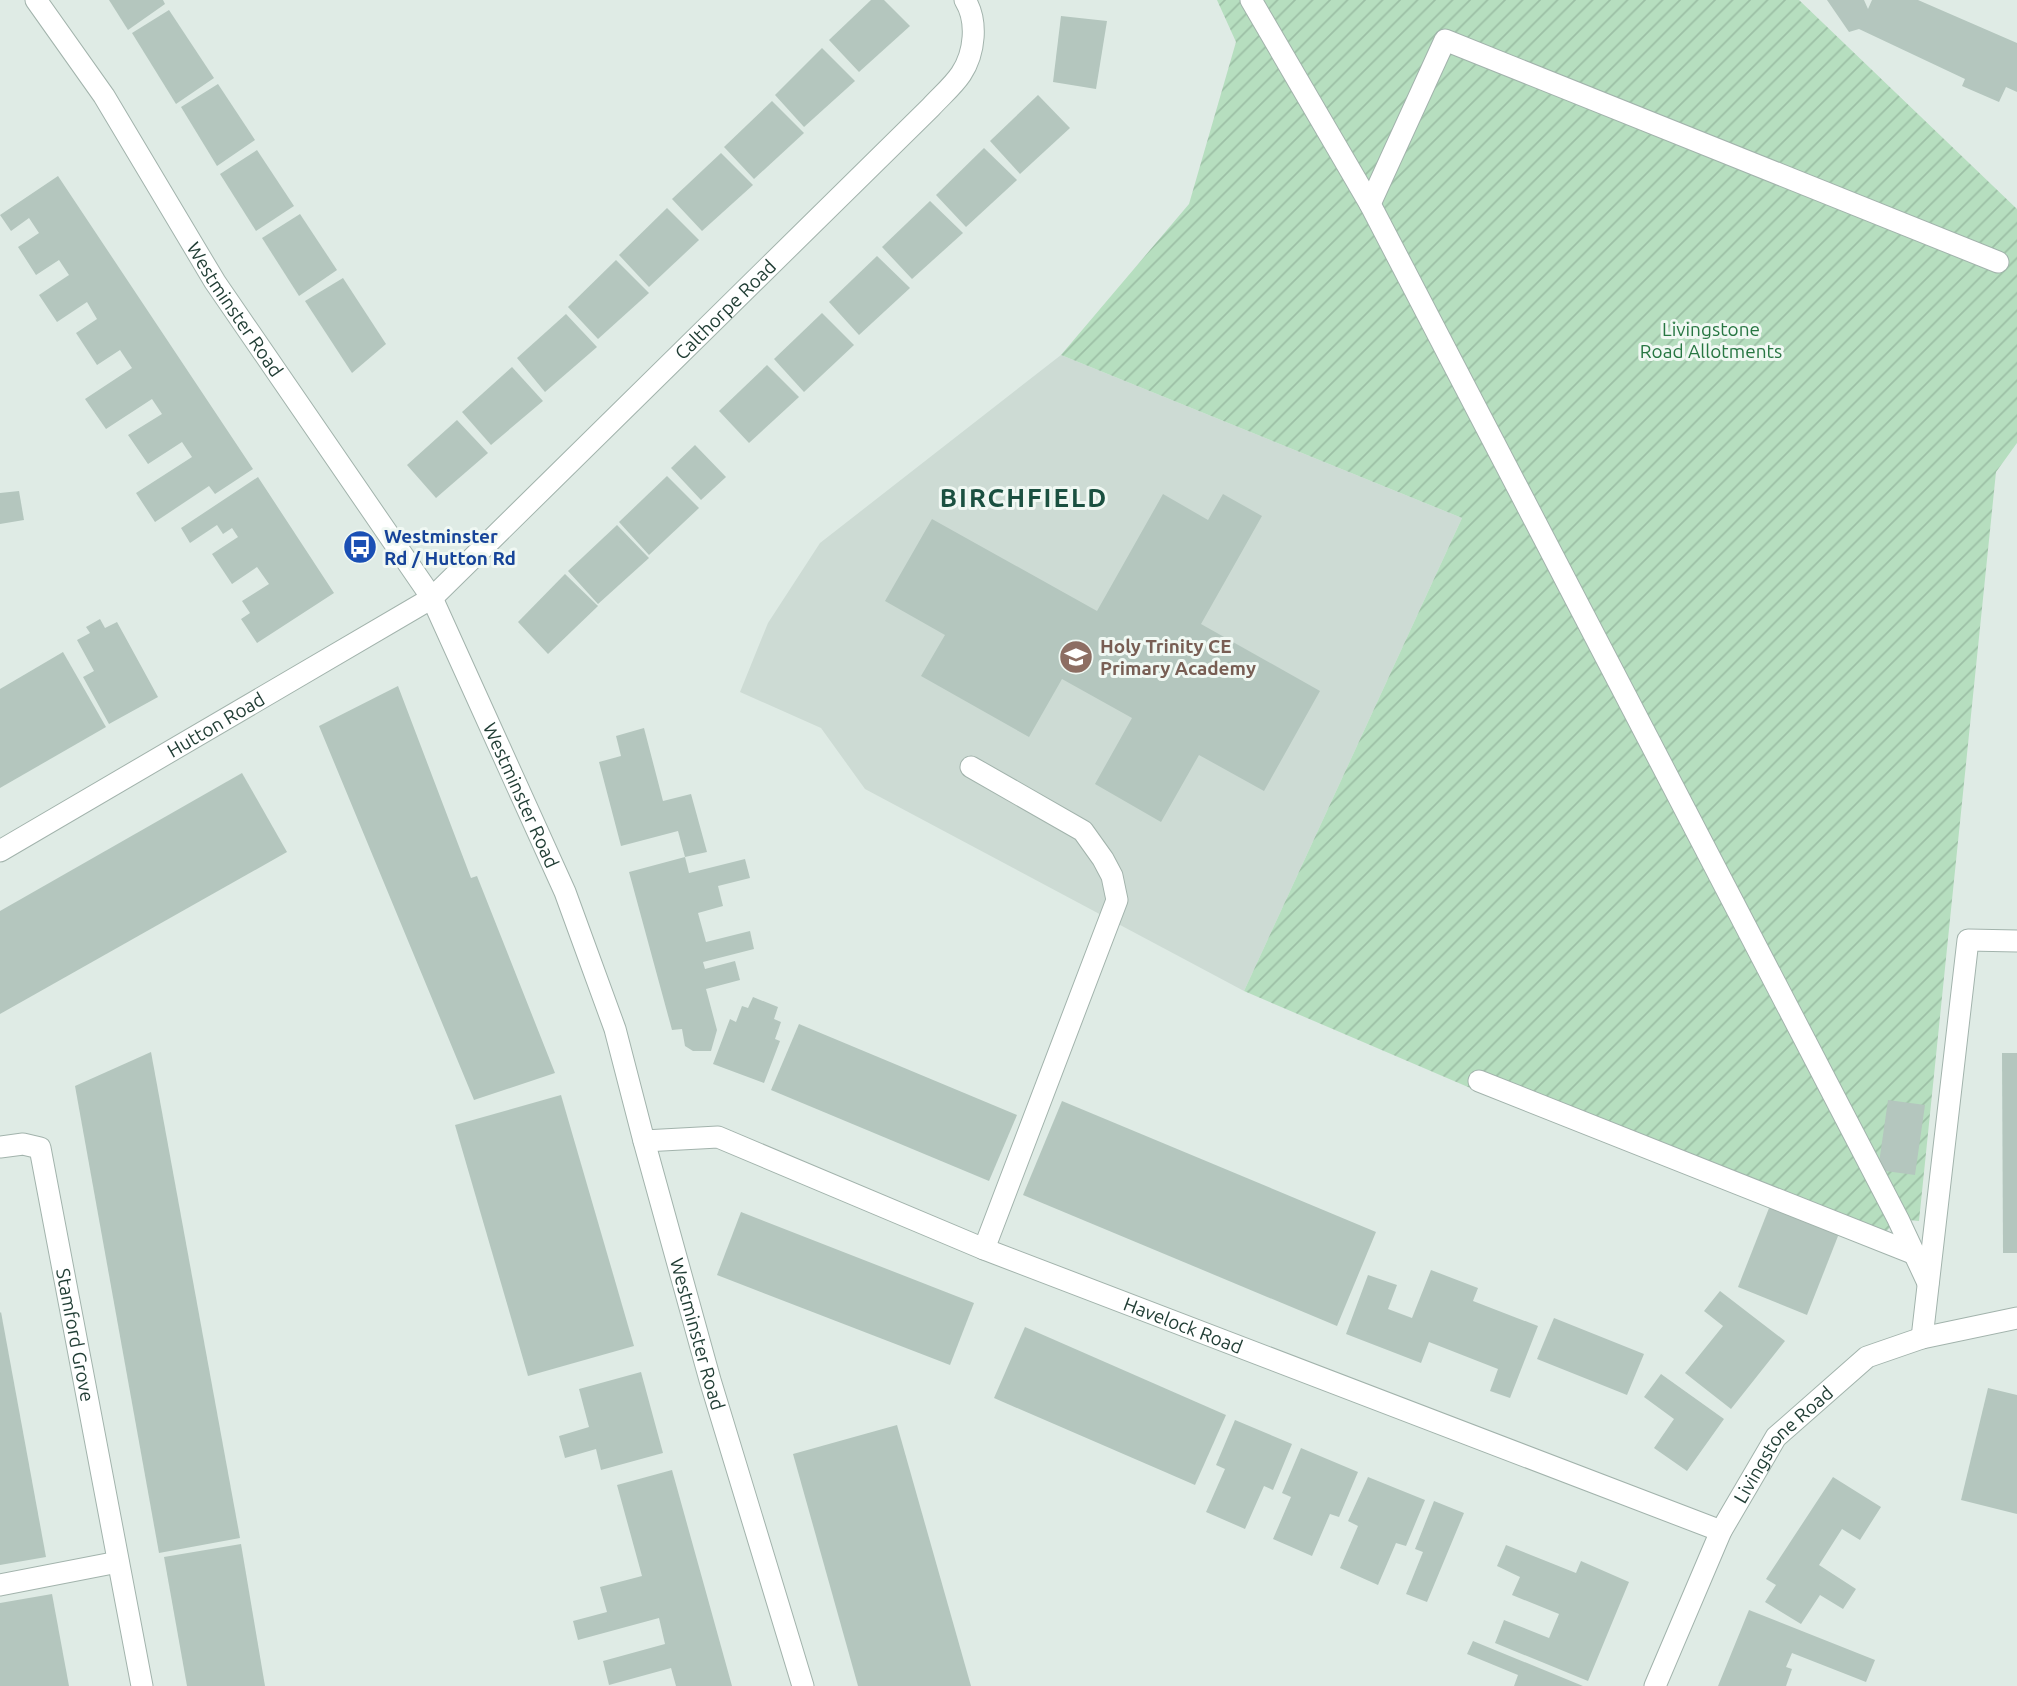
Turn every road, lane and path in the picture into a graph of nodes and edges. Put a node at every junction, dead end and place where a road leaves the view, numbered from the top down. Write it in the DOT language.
graph roads {
  1 [pos="36,0"];
  2 [pos="965,0"];
  3 [pos="1251,0"];
  4 [pos="1370,204"];
  5 [pos="1998,262"];
  6 [pos="432,598"];
  7 [pos="971,767"];
  8 [pos="0,851"];
  9 [pos="2017,941"];
  10 [pos="1479,1081"];
  11 [pos="644,1141"];
  12 [pos="0,1147"];
  13 [pos="985,1249"];
  14 [pos="1914,1254"];
  15 [pos="1928,1283"];
  16 [pos="2017,1318"];
  17 [pos="1922,1338"];
  18 [pos="1721,1531"];
  19 [pos="118,1562"];
  20 [pos="0,1585"];
  21 [pos="142,1686"];
  22 [pos="803,1686"];
  23 [pos="1655,1686"];
  1 -- 6 [label="street, Westminster Road"];
  2 -- 6 [label="street, Calthorpe Road"];
  3 -- 4 [label="street"];
  4 -- 5 [label="street"];
  4 -- 14 [label="street"];
  6 -- 8 [label="street, Hutton Road"];
  6 -- 11 [label="street, Westminster Road"];
  7 -- 13 [label="street"];
  9 -- 15 [label="street"];
  10 -- 14 [label="street"];
  11 -- 13 [label="street, Havelock Road"];
  11 -- 22 [label="street, Westminster Road"];
  12 -- 19 [label="street, Stamford Grove"];
  13 -- 18 [label="street, Havelock Road"];
  14 -- 15 [label="street"];
  15 -- 17 [label="street"];
  16 -- 17 [label="street, Livingstone Road"];
  17 -- 18 [label="street, Livingstone Road"];
  18 -- 23 [label="street, Livingstone Road"];
  19 -- 20 [label="street"];
  19 -- 21 [label="street, Stamford Grove"];
}
